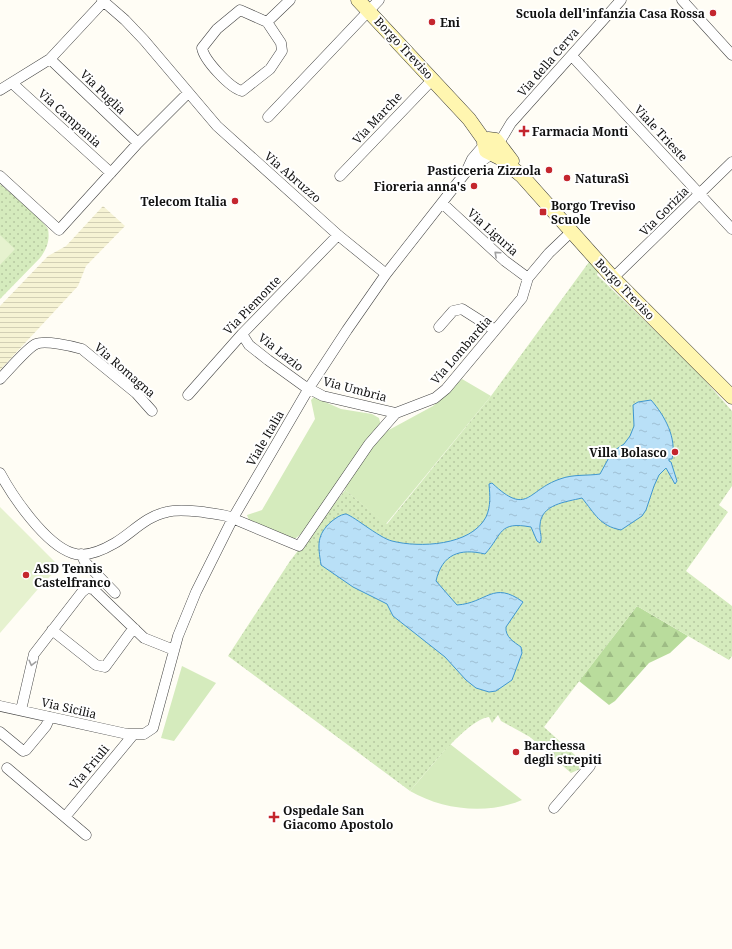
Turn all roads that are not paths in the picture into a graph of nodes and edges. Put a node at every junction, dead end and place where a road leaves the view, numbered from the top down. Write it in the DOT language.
graph roads {
  1 [pos="290,0"];
  2 [pos="358,0"];
  3 [pos="380,0"];
  4 [pos="621,0"];
  5 [pos="682,0"];
  6 [pos="103,1"];
  7 [pos="368,10"];
  8 [pos="267,22"];
  9 [pos="732,55"];
  10 [pos="572,56"];
  11 [pos="50,59"];
  12 [pos="433,79"];
  13 [pos="12,83"];
  14 [pos="0,90"];
  15 [pos="188,93"];
  16 [pos="268,117"];
  17 [pos="138,143"];
  18 [pos="492,145"];
  19 [pos="732,162"];
  20 [pos="111,173"];
  21 [pos="0,176"];
  22 [pos="340,176"];
  23 [pos="700,194"];
  24 [pos="442,203"];
  25 [pos="732,229"];
  26 [pos="571,232"];
  27 [pos="338,235"];
  28 [pos="386,274"];
  29 [pos="528,278"];
  30 [pos="613,278"];
  31 [pos="439,327"];
  32 [pos="494,330"];
  33 [pos="242,334"];
  34 [pos="0,379"];
  35 [pos="309,388"];
  36 [pos="188,395"];
  37 [pos="732,397"];
  38 [pos="152,411"];
  39 [pos="396,413"];
  40 [pos="0,473"];
  41 [pos="236,520"];
  42 [pos="81,554"];
  43 [pos="116,593"];
  44 [pos="135,629"];
  45 [pos="52,630"];
  46 [pos="174,650"];
  47 [pos="0,706"];
  48 [pos="21,710"];
  49 [pos="50,717"];
  50 [pos="0,732"];
  51 [pos="133,735"];
  52 [pos="590,766"];
  53 [pos="7,768"];
  54 [pos="554,808"];
  55 [pos="64,817"];
  56 [pos="86,835"];
  1 -- 8 [label="street"];
  2 -- 7 [label="street, Borgo Treviso"];
  3 -- 7 [label="street, Borgo Treviso"];
  4 -- 10 [label="street, Via della Cerva"];
  5 -- 9 [label="street"];
  6 -- 11 [label="street, Via Abruzzo"];
  6 -- 15 [label="street, Via Abruzzo"];
  7 -- 12 [label="street, Borgo Treviso"];
  7 -- 16 [label="street, Borgo Treviso"];
  8 -- 8 [label="street"];
  10 -- 18 [label="street, Via della Cerva"];
  10 -- 23 [label="street, Viale Trieste"];
  11 -- 13 [label="street, Via Abruzzo"];
  11 -- 17 [label="street, Via Puglia"];
  12 -- 18 [label="street, Borgo Treviso"];
  12 -- 22 [label="street, Via Marche"];
  13 -- 14 [label="street, Via Abruzzo"];
  13 -- 20 [label="street, Via Campania"];
  15 -- 17 [label="street"];
  15 -- 27 [label="street, Via Abruzzo"];
  17 -- 20 [label="street"];
  18 -- 24 [label="street, Viale Italia"];
  18 -- 26 [label="street, Borgo Treviso"];
  19 -- 23 [label="street, Via Gorizia"];
  20 -- 21 [label="street"];
  23 -- 25 [label="street, Viale Trieste"];
  23 -- 30 [label="street, Via Gorizia"];
  24 -- 28 [label="street, Viale Italia"];
  29 -- 24 [label="street, Via Liguria, one-way"];
  26 -- 29 [label="street, Via Lombardia"];
  26 -- 30 [label="street, Borgo Treviso"];
  27 -- 28 [label="street, Via Abruzzo"];
  27 -- 33 [label="street, Via Piemonte"];
  28 -- 35 [label="street, Viale Italia"];
  29 -- 32 [label="street, Via Lombardia"];
  30 -- 37 [label="street, Borgo Treviso"];
  31 -- 32 [label="street"];
  32 -- 39 [label="street, Via Lombardia"];
  33 -- 35 [label="street, Via Lazio"];
  33 -- 36 [label="street, Via Piemonte"];
  34 -- 38 [label="street, Via Romagna"];
  35 -- 39 [label="street, Via Umbria"];
  35 -- 41 [label="street, Viale Italia"];
  39 -- 41 [label="street, Via Lombardia"];
  40 -- 42 [label="street"];
  41 -- 42 [label="street"];
  41 -- 46 [label="street, Viale Italia"];
  42 -- 43 [label="street"];
  44 -- 45 [label="street"];
  44 -- 45 [label="street"];
  44 -- 46 [label="street"];
  45 -- 48 [label="street, one-way"];
  46 -- 51 [label="street, Viale Italia"];
  47 -- 48 [label="street, Via Sicilia"];
  48 -- 49 [label="street, Via Sicilia"];
  49 -- 50 [label="street"];
  49 -- 51 [label="street, Via Sicilia"];
  51 -- 55 [label="street, Via Friuli"];
  52 -- 54 [label="street"];
  53 -- 55 [label="street"];
  55 -- 56 [label="street"];
}
